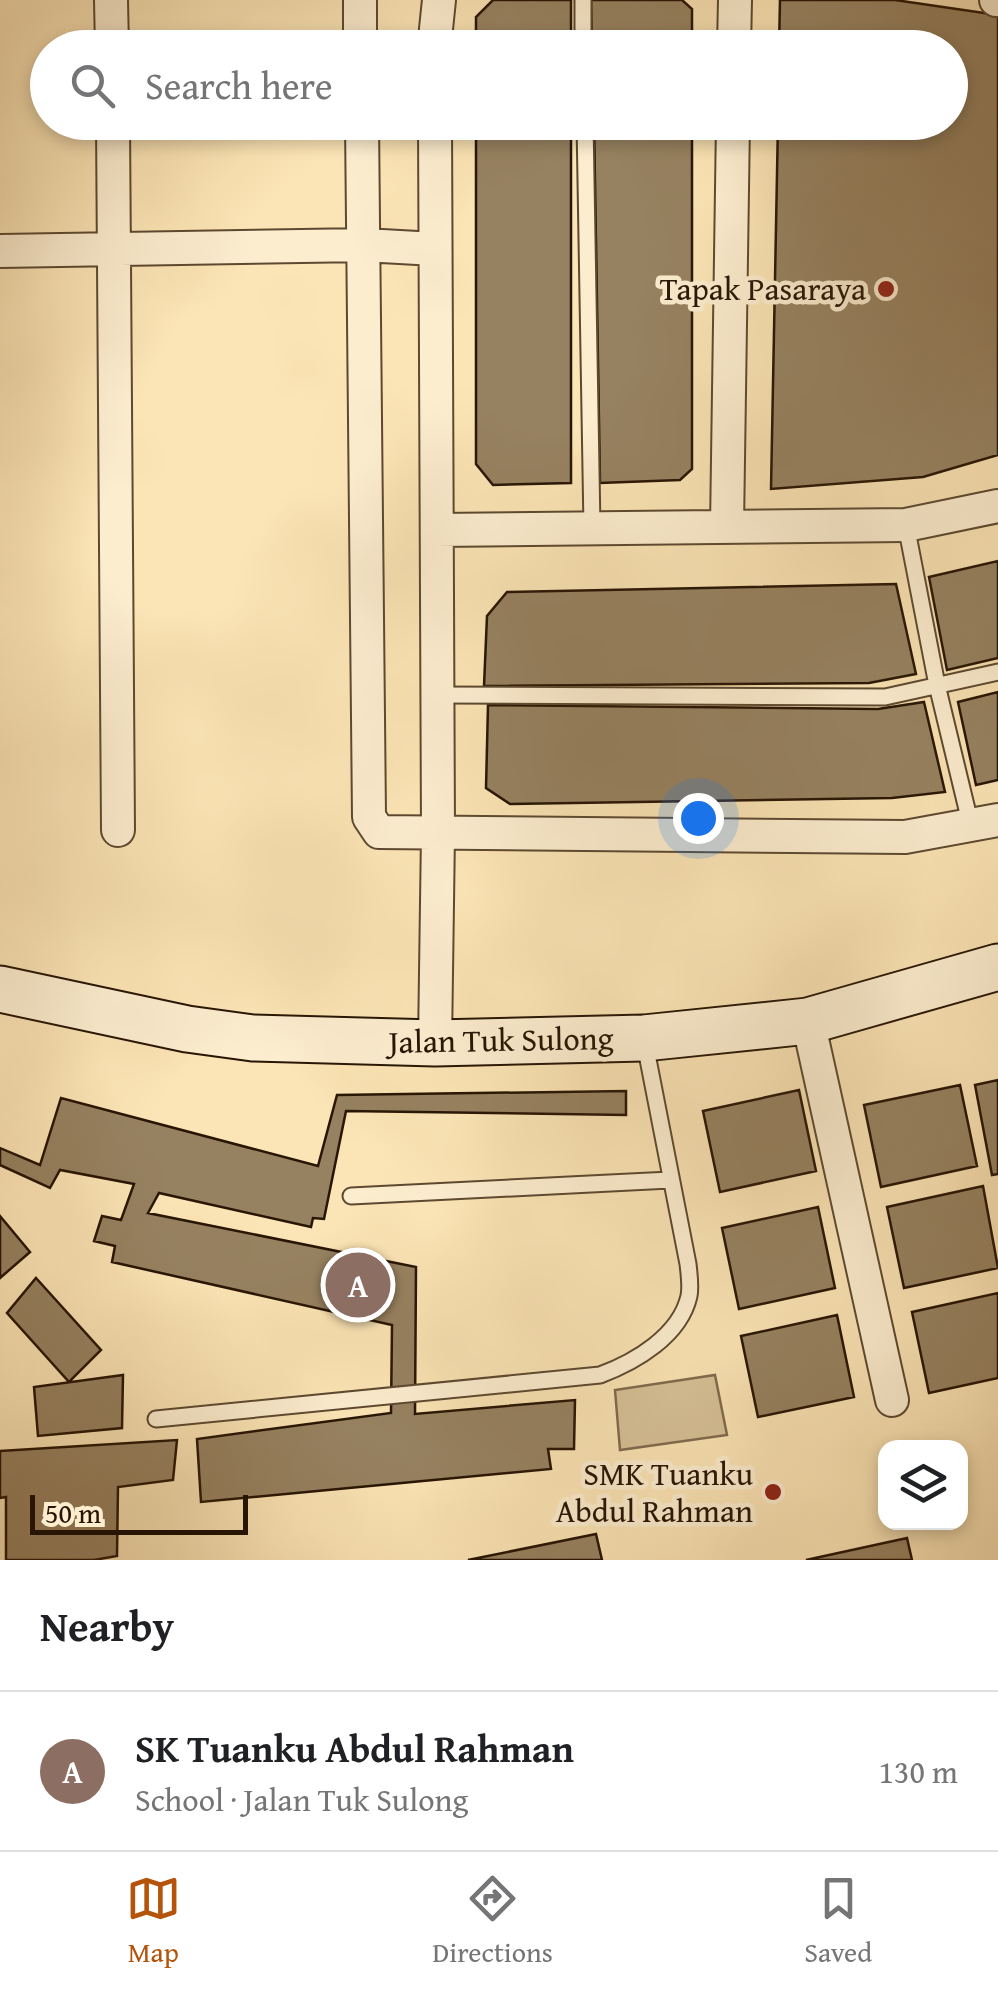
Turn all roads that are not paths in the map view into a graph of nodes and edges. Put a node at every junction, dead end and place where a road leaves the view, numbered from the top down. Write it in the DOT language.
graph roads {
  1 [pos="111,0"];
  2 [pos="360,0"];
  3 [pos="439,0"];
  4 [pos="582,0"];
  5 [pos="735,0"];
  6 [pos="112,30"];
  7 [pos="360,30"];
  8 [pos="436,30"];
  9 [pos="583,30"];
  10 [pos="734,30"];
  11 [pos="113,140"];
  12 [pos="362,140"];
  13 [pos="434,140"];
  14 [pos="585,140"];
  15 [pos="733,140"];
  16 [pos="364,245"];
  17 [pos="435,249"];
  18 [pos="114,250"];
  19 [pos="0,251"];
  20 [pos="998,506"];
  21 [pos="906,525"];
  22 [pos="727,527"];
  23 [pos="592,528"];
  24 [pos="437,530"];
  25 [pos="998,672"];
  26 [pos="938,686"];
  27 [pos="438,695"];
  28 [pos="985,823"];
  29 [pos="118,830"];
  30 [pos="438,833"];
  31 [pos="998,967"];
  32 [pos="0,989"];
  33 [pos="808,1021"];
  34 [pos="644,1038"];
  35 [pos="436,1043"];
  36 [pos="670,1180"];
  37 [pos="351,1196"];
  38 [pos="892,1400"];
  39 [pos="156,1419"];
  1 -- 6 [label="street"];
  2 -- 7 [label="street"];
  3 -- 8 [label="street"];
  4 -- 9 [label="lane"];
  5 -- 10 [label="street"];
  11 -- 18 [label="street"];
  12 -- 16 [label="street"];
  13 -- 17 [label="street"];
  14 -- 23 [label="lane"];
  15 -- 22 [label="street"];
  16 -- 17 [label="street"];
  16 -- 18 [label="street"];
  16 -- 30 [label="street"];
  17 -- 24 [label="street"];
  18 -- 19 [label="street"];
  18 -- 29 [label="street"];
  20 -- 21 [label="street"];
  21 -- 22 [label="street"];
  21 -- 26 [label="lane"];
  22 -- 23 [label="street"];
  23 -- 24 [label="street"];
  24 -- 27 [label="street"];
  25 -- 26 [label="lane"];
  26 -- 27 [label="lane"];
  26 -- 28 [label="lane"];
  27 -- 30 [label="street"];
  28 -- 30 [label="street"];
  30 -- 35 [label="street"];
  31 -- 33 [label="street, Jalan Tuk Sulong"];
  32 -- 35 [label="street, Jalan Tuk Sulong"];
  33 -- 34 [label="street, Jalan Tuk Sulong"];
  33 -- 38 [label="street"];
  34 -- 35 [label="street, Jalan Tuk Sulong"];
  34 -- 36 [label="lane"];
  36 -- 37 [label="lane"];
  36 -- 39 [label="lane"];
}
